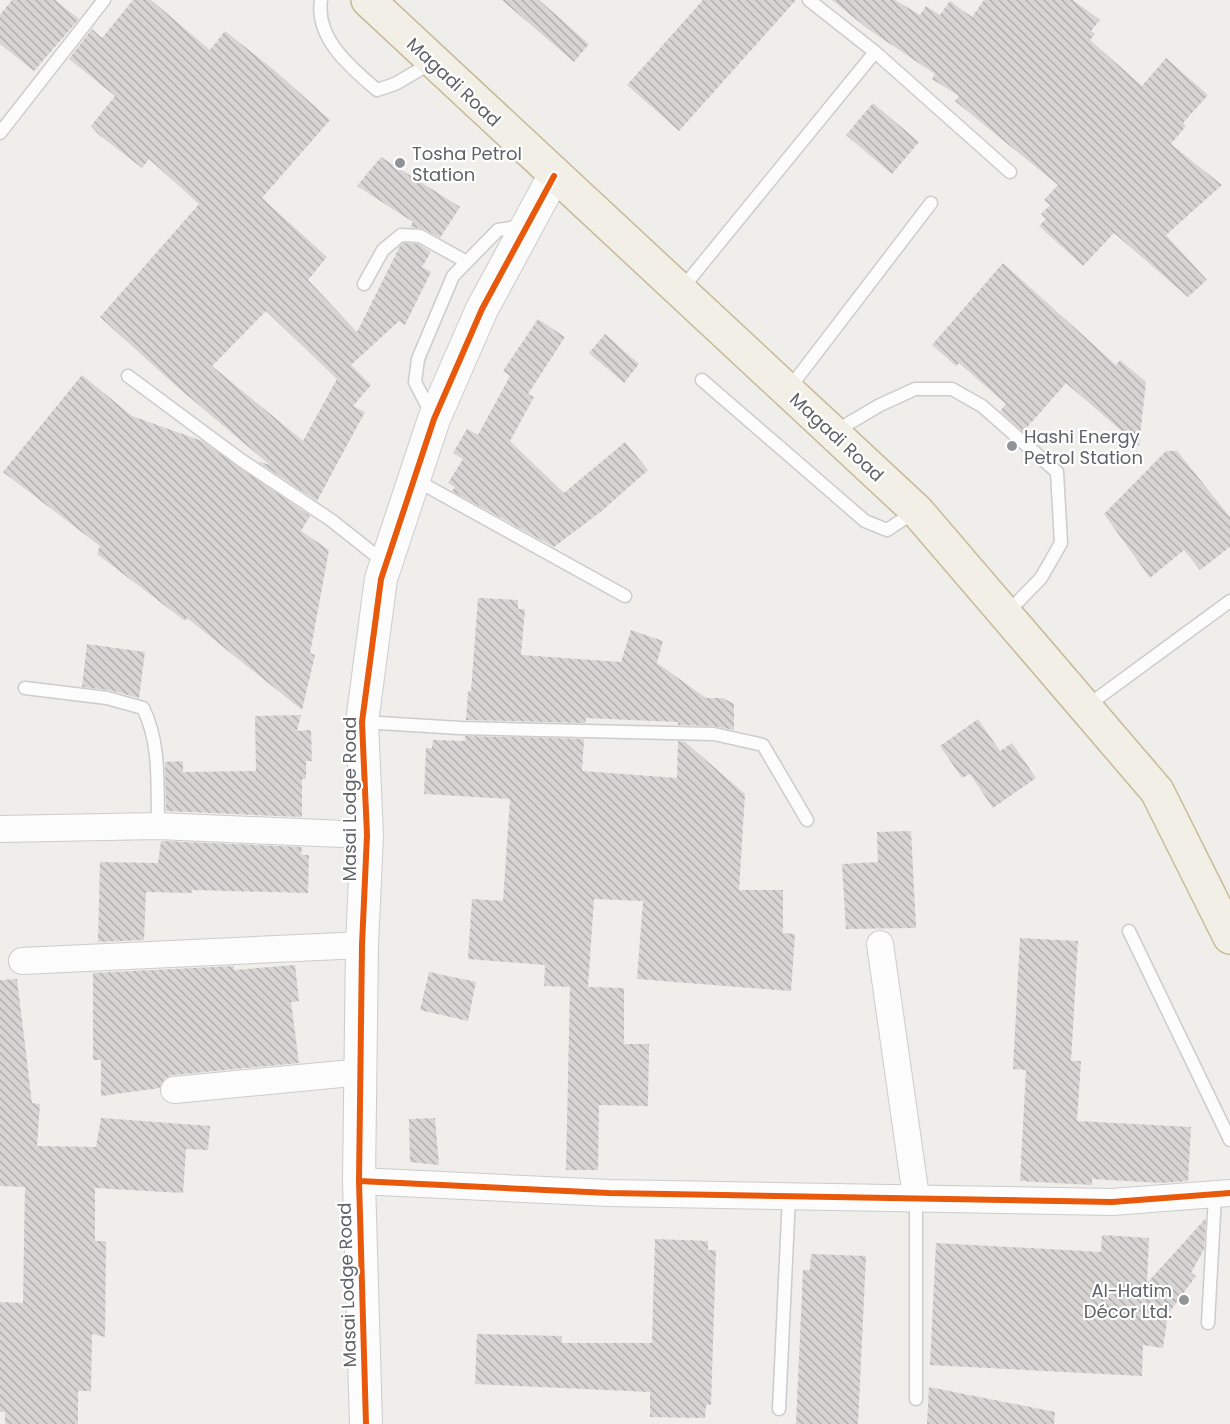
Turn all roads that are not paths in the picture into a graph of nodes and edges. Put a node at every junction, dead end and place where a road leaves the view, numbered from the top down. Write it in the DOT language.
graph roads {
  1 [pos="104,0"];
  2 [pos="321,0"];
  3 [pos="368,0"];
  4 [pos="809,0"];
  5 [pos="875,52"];
  6 [pos="432,62"];
  7 [pos="0,133"];
  8 [pos="1010,172"];
  9 [pos="554,176"];
  10 [pos="931,203"];
  11 [pos="527,225"];
  12 [pos="465,261"];
  13 [pos="364,284"];
  14 [pos="680,292"];
  15 [pos="128,376"];
  16 [pos="702,380"];
  17 [pos="787,391"];
  18 [pos="434,419"];
  19 [pos="833,433"];
  20 [pos="412,479"];
  21 [pos="917,511"];
  22 [pos="388,564"];
  23 [pos="626,596"];
  24 [pos="1230,601"];
  25 [pos="1005,614"];
  26 [pos="26,688"];
  27 [pos="1086,706"];
  28 [pos="362,722"];
  29 [pos="807,820"];
  30 [pos="158,826"];
  31 [pos="0,829"];
  32 [pos="367,836"];
  33 [pos="1129,931"];
  34 [pos="1230,937"];
  35 [pos="880,944"];
  36 [pos="362,945"];
  37 [pos="22,962"];
  38 [pos="362,1072"];
  39 [pos="174,1090"];
  40 [pos="1230,1140"];
  41 [pos="359,1181"];
  42 [pos="1222,1195"];
  43 [pos="789,1196"];
  44 [pos="916,1197"];
  45 [pos="1208,1323"];
  46 [pos="916,1399"];
  47 [pos="779,1409"];
  48 [pos="366,1424"];
  1 -- 7 [label="lane"];
  2 -- 6 [label="lane"];
  3 -- 6 [label="highway, Magadi Road"];
  4 -- 5 [label="lane"];
  5 -- 8 [label="lane"];
  5 -- 14 [label="lane"];
  6 -- 9 [label="highway, Magadi Road"];
  9 -- 11 [label="street, Masai Lodge Road"];
  9 -- 14 [label="highway, Magadi Road"];
  10 -- 17 [label="lane"];
  11 -- 12 [label="lane"];
  11 -- 18 [label="street, Masai Lodge Road"];
  12 -- 13 [label="lane"];
  12 -- 18 [label="lane"];
  14 -- 17 [label="highway, Magadi Road"];
  15 -- 22 [label="lane"];
  16 -- 21 [label="lane"];
  17 -- 19 [label="highway, Magadi Road"];
  18 -- 20 [label="street, Masai Lodge Road"];
  19 -- 21 [label="highway, Magadi Road"];
  19 -- 25 [label="lane"];
  20 -- 22 [label="street, Masai Lodge Road"];
  20 -- 23 [label="lane"];
  21 -- 25 [label="highway, Magadi Road"];
  22 -- 28 [label="street, Masai Lodge Road"];
  24 -- 27 [label="lane"];
  25 -- 27 [label="highway, Magadi Road"];
  26 -- 30 [label="lane"];
  27 -- 34 [label="highway, Magadi Road"];
  28 -- 29 [label="lane"];
  28 -- 32 [label="street, Masai Lodge Road"];
  30 -- 31 [label="street"];
  30 -- 32 [label="street"];
  32 -- 36 [label="street, Masai Lodge Road"];
  33 -- 40 [label="lane"];
  35 -- 44 [label="street"];
  36 -- 37 [label="street"];
  36 -- 38 [label="street, Masai Lodge Road"];
  38 -- 39 [label="street"];
  38 -- 41 [label="street, Masai Lodge Road"];
  41 -- 43 [label="street"];
  41 -- 48 [label="street, Masai Lodge Road"];
  42 -- 44 [label="street"];
  42 -- 45 [label="lane"];
  43 -- 44 [label="street"];
  43 -- 47 [label="lane"];
  44 -- 46 [label="lane"];
}
